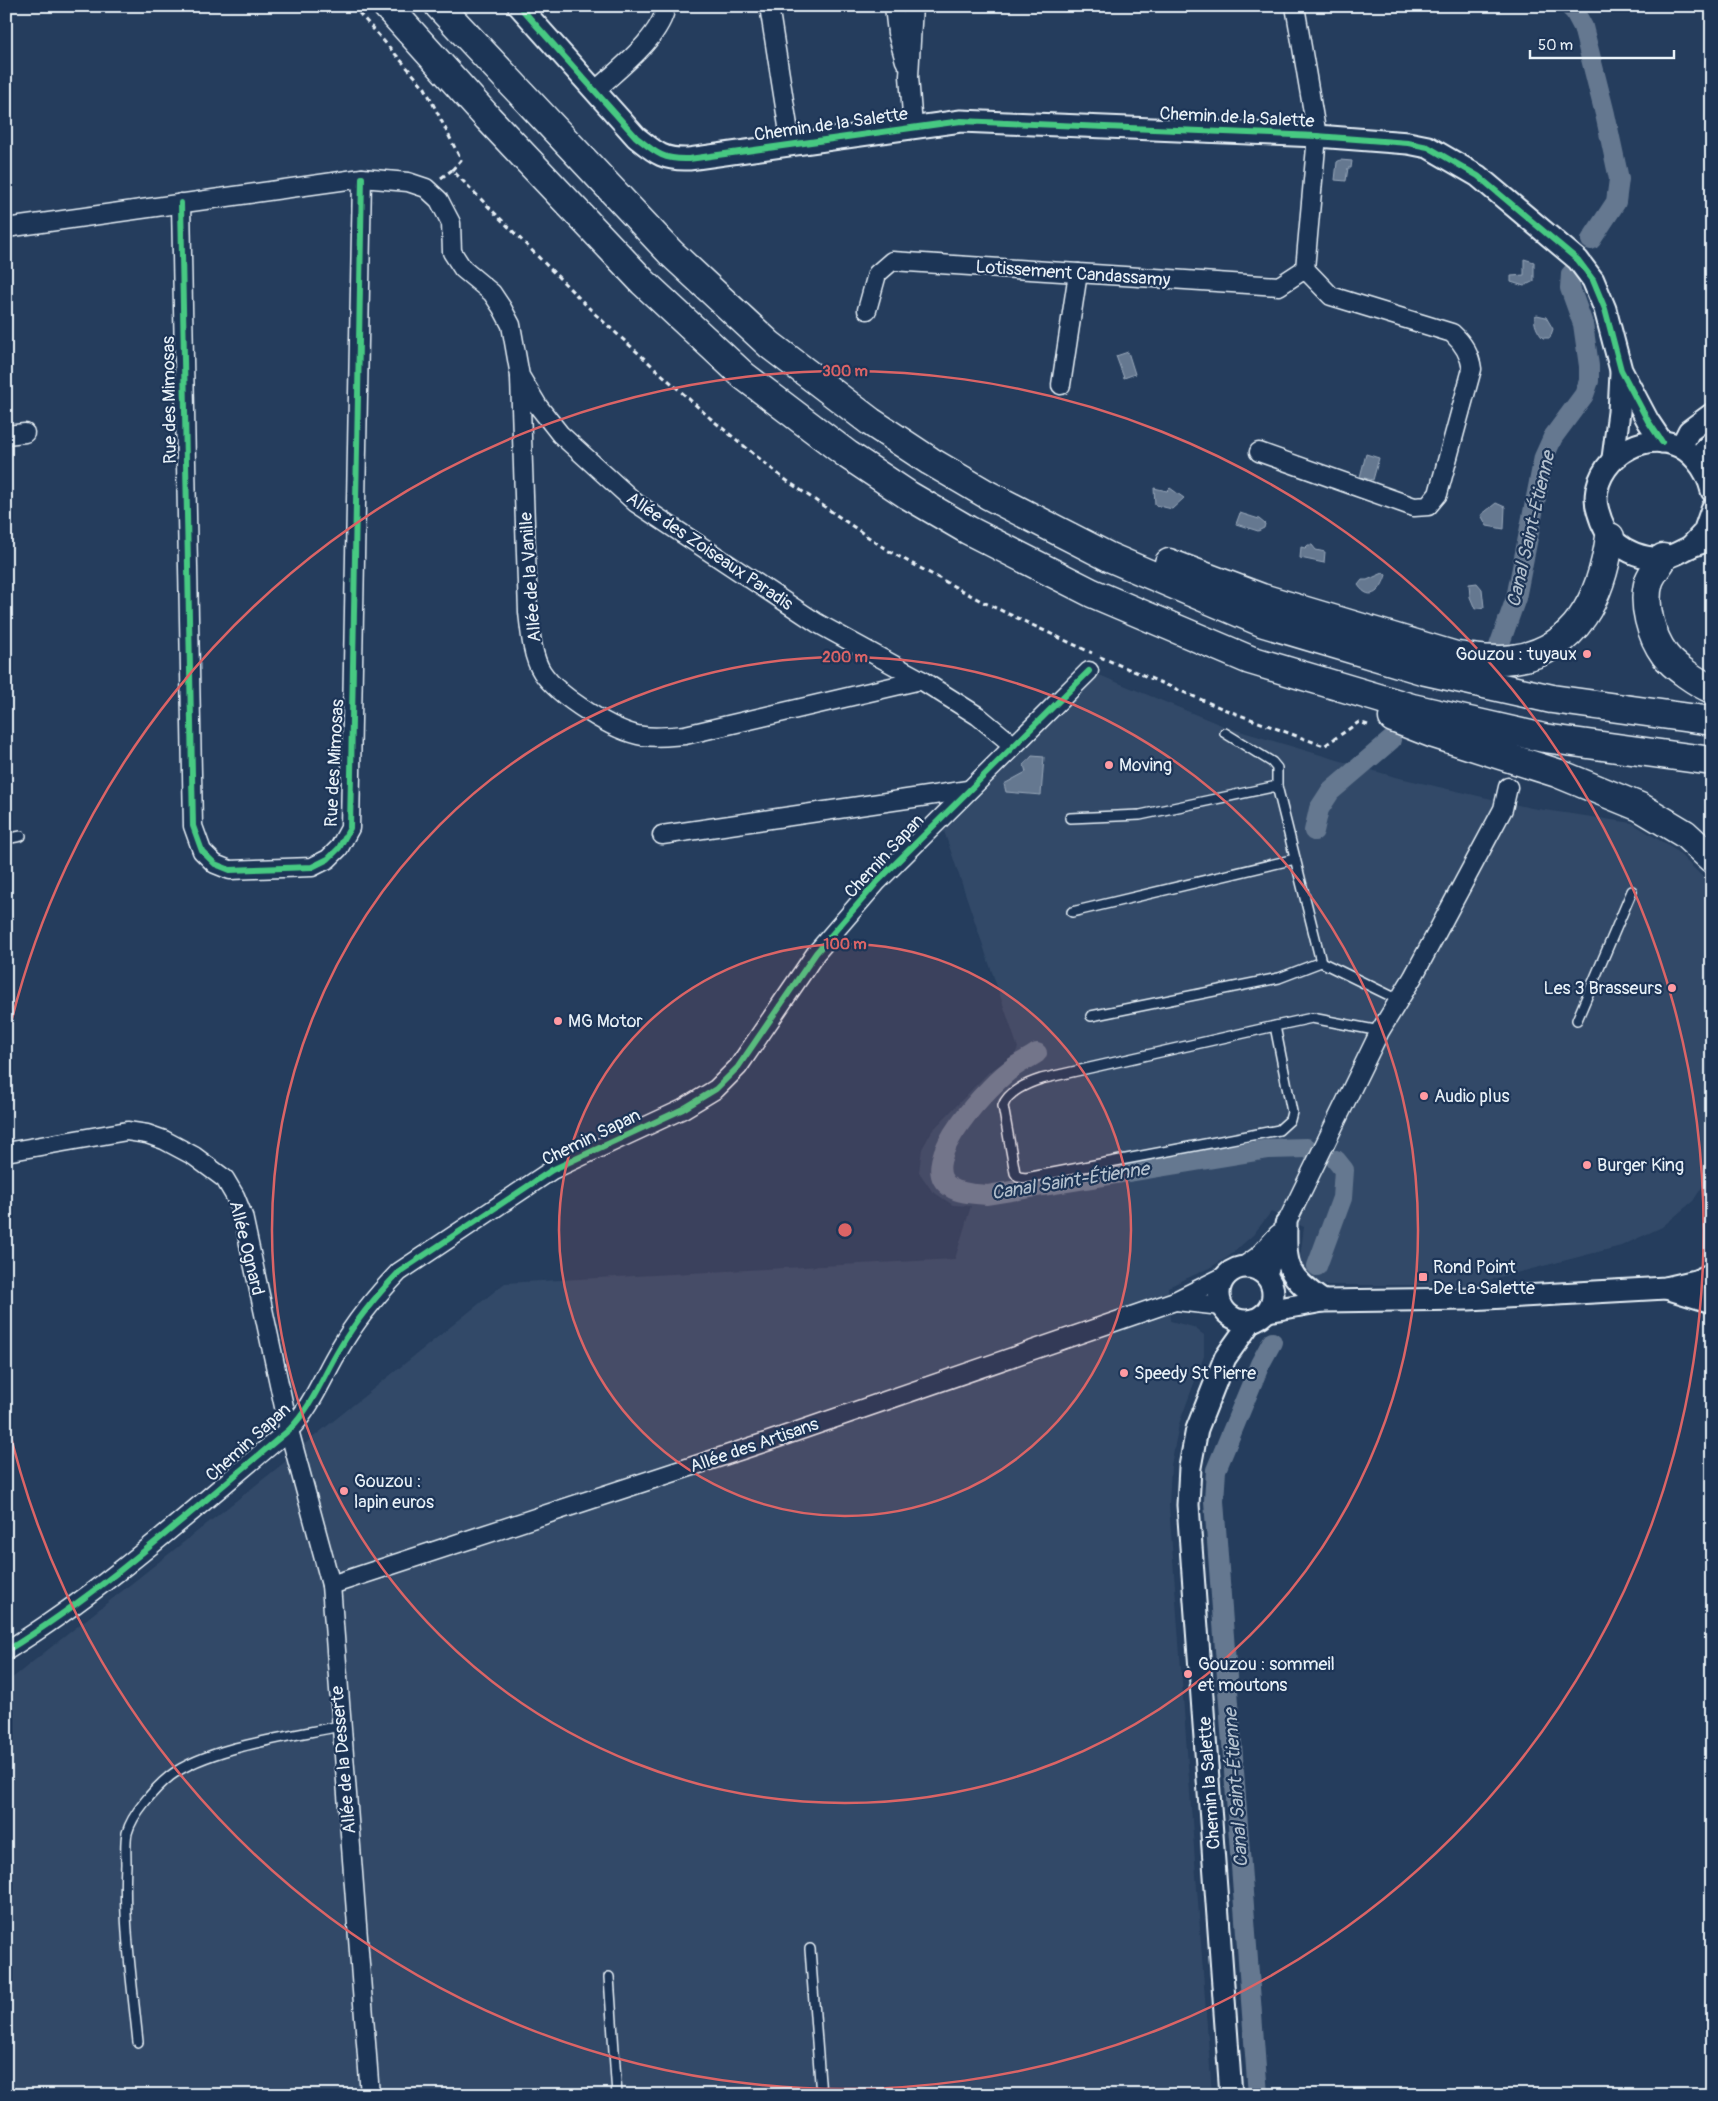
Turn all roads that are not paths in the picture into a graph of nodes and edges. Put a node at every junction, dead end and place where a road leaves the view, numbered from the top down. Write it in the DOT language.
graph roads {
  1 [pos="387,6"];
  2 [pos="439,6"];
  3 [pos="519,6"];
  4 [pos="666,6"];
  5 [pos="769,6"];
  6 [pos="894,6"];
  7 [pos="913,6"];
  8 [pos="1295,6"];
  9 [pos="909,76"];
  10 [pos="595,91"];
  11 [pos="913,127"];
  12 [pos="1317,136"];
  13 [pos="791,145"];
  14 [pos="362,178"];
  15 [pos="180,204"];
  16 [pos="6,228"];
  17 [pos="1306,269"];
  18 [pos="1078,273"];
  19 [pos="867,310"];
  20 [pos="1621,370"];
  21 [pos="520,376"];
  22 [pos="1061,385"];
  23 [pos="1712,414"];
  24 [pos="25,433"];
  25 [pos="6,435"];
  26 [pos="1712,442"];
  27 [pos="1680,449"];
  28 [pos="1259,452"];
  29 [pos="1613,458"];
  30 [pos="1712,491"];
  31 [pos="988,495"];
  32 [pos="1712,509"];
  33 [pos="1610,537"];
  34 [pos="1712,540"];
  35 [pos="1691,546"];
  36 [pos="1663,558"];
  37 [pos="1250,660"];
  38 [pos="1090,671"];
  39 [pos="921,680"];
  40 [pos="1712,689"];
  41 [pos="1712,721"];
  42 [pos="1225,733"];
  43 [pos="1013,745"];
  44 [pos="1712,761"];
  45 [pos="1277,786"];
  46 [pos="1508,787"];
  47 [pos="968,790"];
  48 [pos="1070,818"];
  49 [pos="662,835"];
  50 [pos="20,836"];
  51 [pos="6,839"];
  52 [pos="1296,859"];
  53 [pos="1712,859"];
  54 [pos="1632,891"];
  55 [pos="1072,912"];
  56 [pos="1321,962"];
  57 [pos="1399,1000"];
  58 [pos="1091,1016"];
  59 [pos="1577,1020"];
  60 [pos="1275,1026"];
  61 [pos="1380,1031"];
  62 [pos="6,1152"];
  63 [pos="1286,1224"];
  64 [pos="1244,1266"];
  65 [pos="1712,1274"];
  66 [pos="1224,1277"];
  67 [pos="1270,1281"];
  68 [pos="1666,1288"];
  69 [pos="1175,1301"];
  70 [pos="1323,1301"];
  71 [pos="1712,1302"];
  72 [pos="1223,1309"];
  73 [pos="1260,1316"];
  74 [pos="1225,1358"];
  75 [pos="289,1430"];
  76 [pos="331,1585"];
  77 [pos="6,1651"];
  78 [pos="340,1726"];
  79 [pos="810,1949"];
  80 [pos="609,1976"];
  81 [pos="138,2042"];
  82 [pos="370,2095"];
  83 [pos="617,2095"];
  84 [pos="821,2095"];
  85 [pos="1231,2095"];
  1 -- 37 [label="highway"];
  2 -- 31 [label="highway"];
  3 -- 10 [label="street"];
  4 -- 10 [label="street"];
  5 -- 13 [label="street"];
  6 -- 9 [label="street"];
  7 -- 9 [label="street"];
  8 -- 12 [label="street"];
  9 -- 11 [label="street"];
  10 -- 13 [label="street, Chemin de la Salette"];
  11 -- 12 [label="street, Chemin de la Salette"];
  11 -- 13 [label="street, Chemin de la Salette"];
  12 -- 17 [label="street"];
  12 -- 20 [label="street, Chemin de la Salette"];
  14 -- 15 [label="street"];
  14 -- 15 [label="street, Rue des Mimosas"];
  14 -- 21 [label="street, Allée des Zoiseaux Paradis"];
  15 -- 16 [label="street"];
  17 -- 18 [label="street, Lotissement Candassamy"];
  17 -- 28 [label="street"];
  18 -- 19 [label="street, Lotissement Candassamy"];
  18 -- 22 [label="street"];
  20 -- 27 [label="street, Chemin de la Salette"];
  20 -- 29 [label="street, Chemin de la Salette"];
  21 -- 39 [label="street, Allée des Zoiseaux Paradis"];
  21 -- 39 [label="street, Allée de la Vanille"];
  23 -- 27 [label="street"];
  24 -- 25 [label="street"];
  26 -- 27 [label="street"];
  27 -- 29 [label="street"];
  27 -- 30 [label="street, Chemin de la Salette"];
  29 -- 33 [label="street"];
  31 -- 33 [label="highway"];
  31 -- 41 [label="highway"];
  32 -- 35 [label="street"];
  33 -- 36 [label="street"];
  34 -- 35 [label="street"];
  35 -- 36 [label="street"];
  36 -- 40 [label="highway"];
  37 -- 44 [label="highway"];
  37 -- 53 [label="highway"];
  38 -- 43 [label="street, Chemin Sapan"];
  39 -- 43 [label="street, Allée des Zoiseaux Paradis"];
  42 -- 45 [label="lane"];
  43 -- 47 [label="street, Chemin Sapan"];
  45 -- 48 [label="lane"];
  45 -- 52 [label="lane"];
  46 -- 57 [label="street"];
  47 -- 49 [label="street"];
  47 -- 75 [label="street, Chemin Sapan"];
  50 -- 51 [label="lane"];
  52 -- 55 [label="lane"];
  52 -- 56 [label="lane"];
  54 -- 59 [label="lane"];
  56 -- 57 [label="lane"];
  56 -- 58 [label="lane"];
  57 -- 61 [label="street"];
  60 -- 60 [label="lane"];
  60 -- 61 [label="lane"];
  61 -- 63 [label="street"];
  62 -- 75 [label="street, Allée Ognard"];
  63 -- 64 [label="street"];
  63 -- 67 [label="street"];
  63 -- 70 [label="street"];
  64 -- 66 [label="street"];
  64 -- 67 [label="street"];
  65 -- 68 [label="street"];
  66 -- 69 [label="street, Allée des Artisans"];
  66 -- 72 [label="street"];
  67 -- 70 [label="street"];
  67 -- 73 [label="street"];
  68 -- 70 [label="street"];
  68 -- 71 [label="street"];
  69 -- 72 [label="street, Allée des Artisans"];
  69 -- 76 [label="street, Allée des Artisans"];
  70 -- 73 [label="street"];
  72 -- 73 [label="street"];
  72 -- 74 [label="street, Chemin la Salette"];
  73 -- 74 [label="street, Chemin la Salette"];
  74 -- 85 [label="street, Chemin la Salette"];
  75 -- 76 [label="street, Allée de la Desserte"];
  75 -- 77 [label="street, Chemin Sapan"];
  76 -- 78 [label="street, Allée de la Desserte"];
  78 -- 81 [label="lane"];
  78 -- 82 [label="street, Allée de la Desserte"];
  79 -- 84 [label="lane"];
  80 -- 83 [label="lane"];
}
